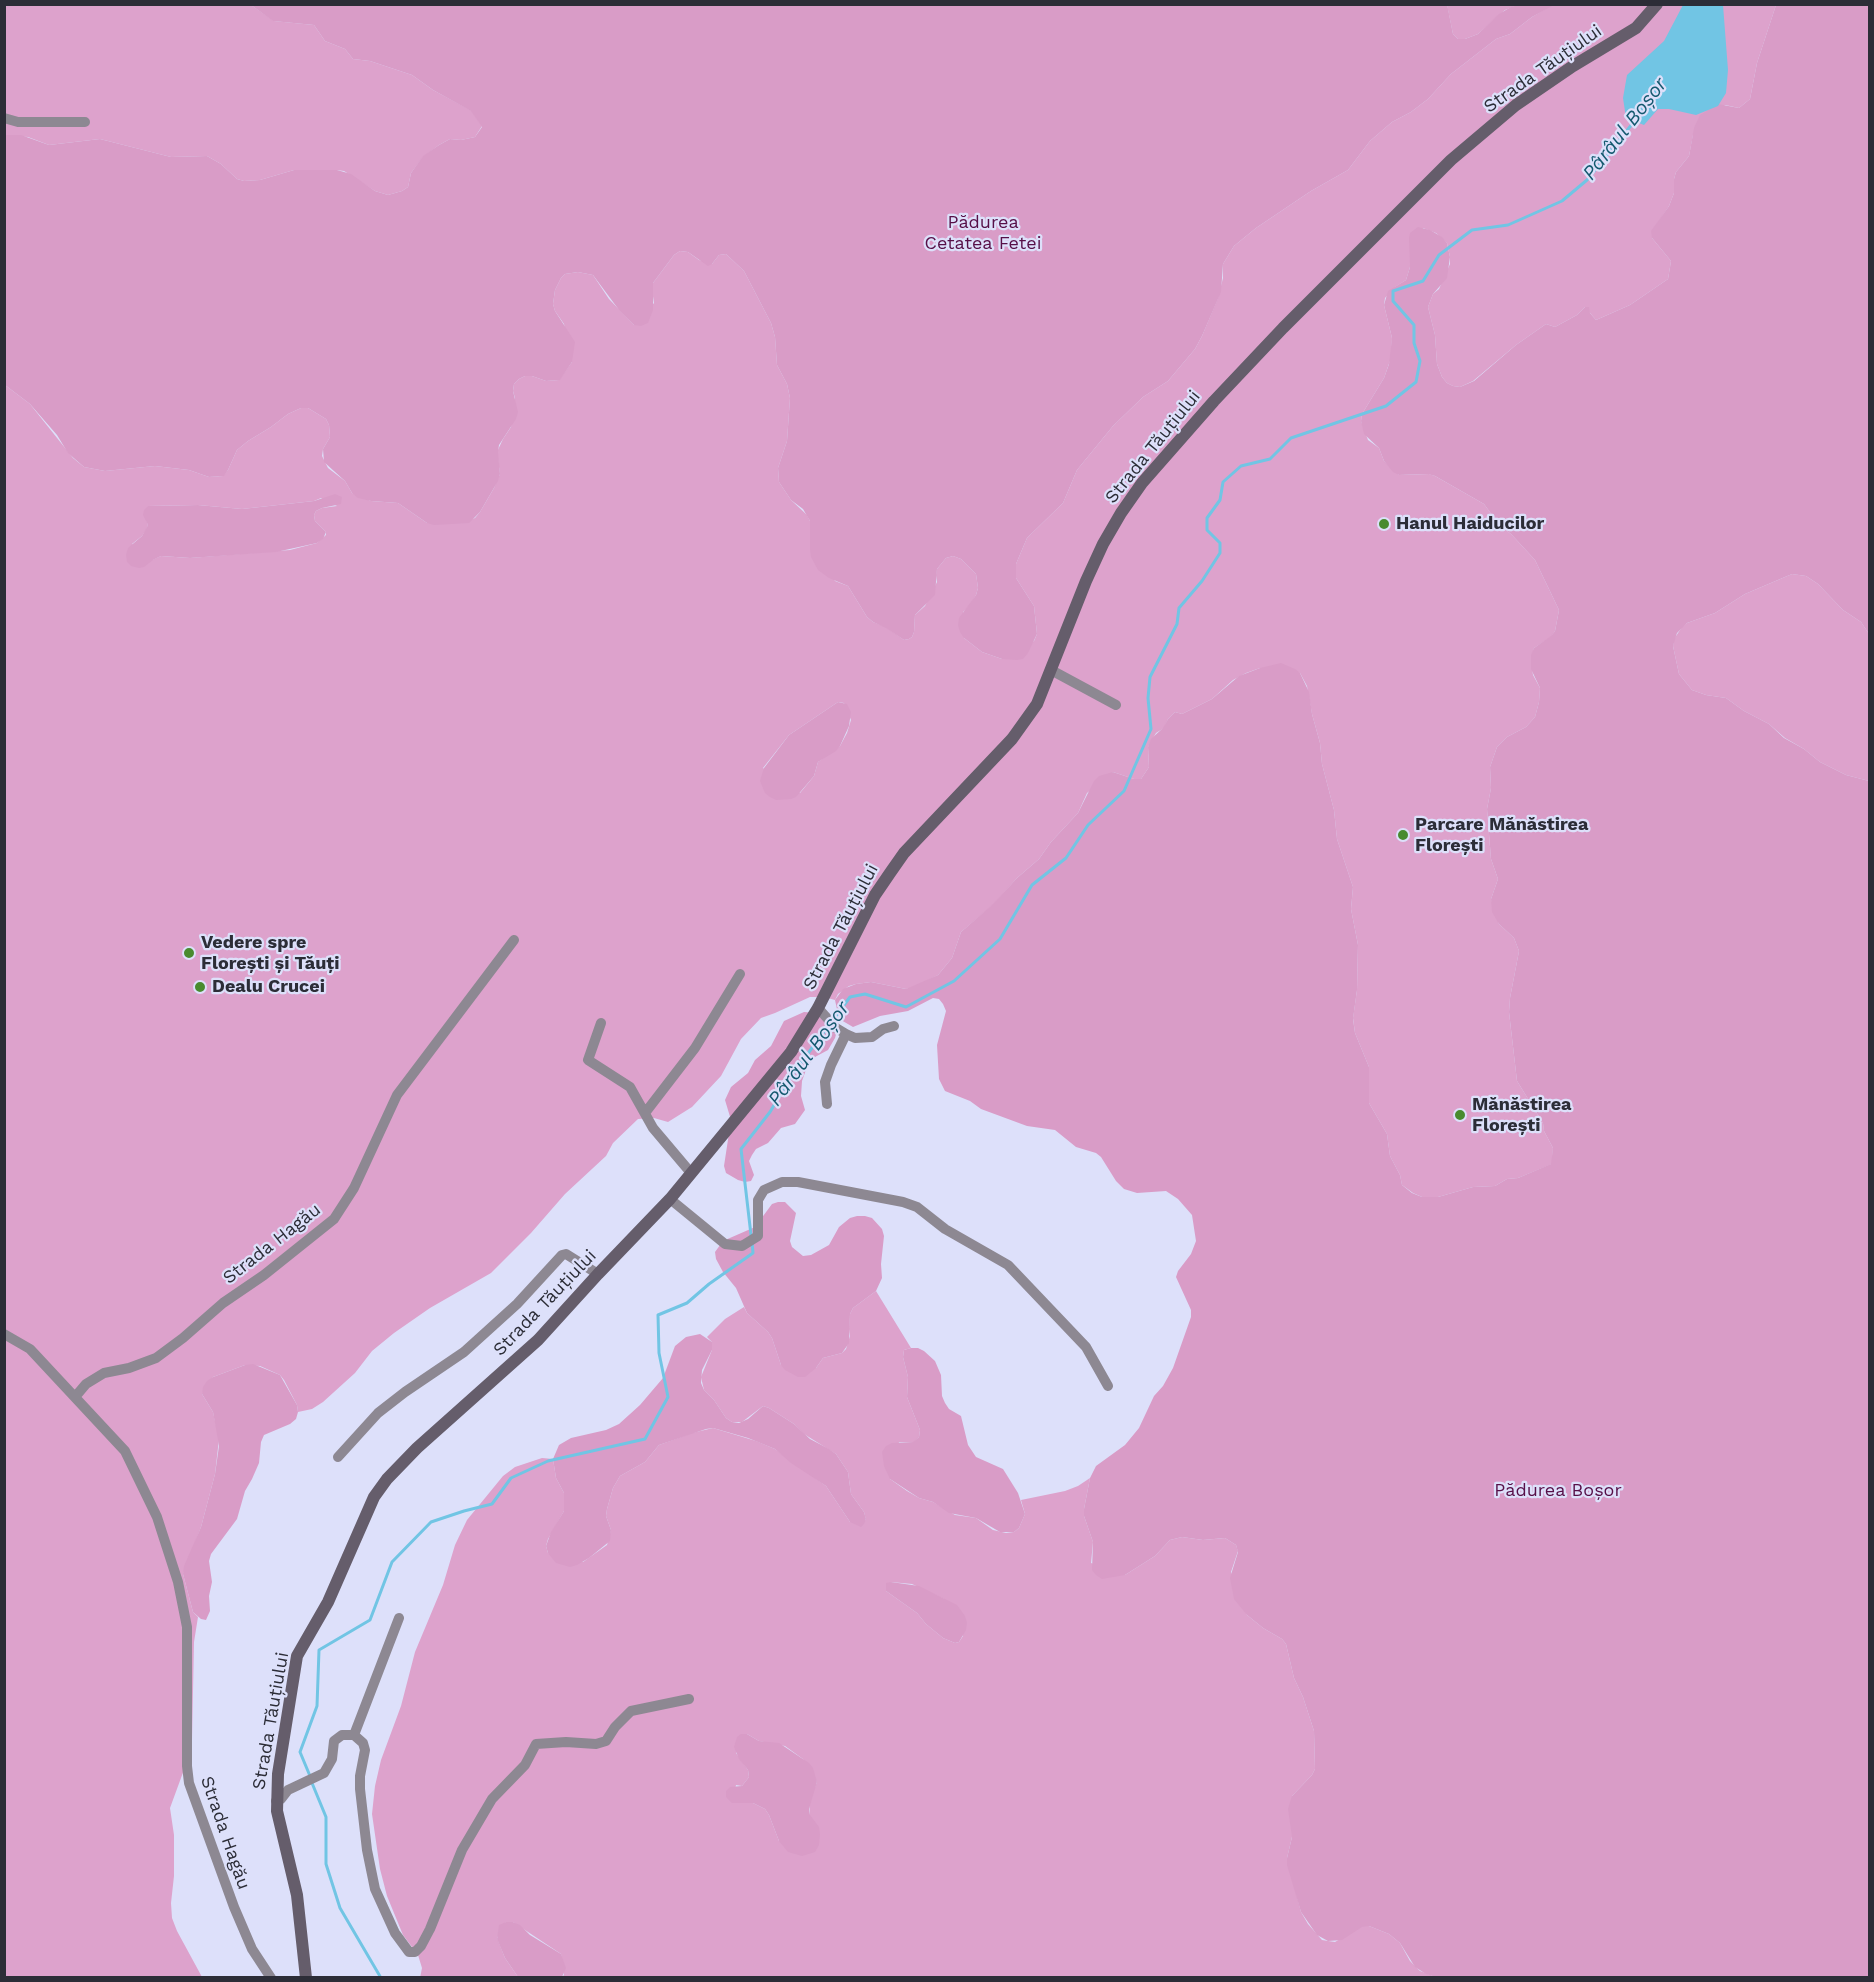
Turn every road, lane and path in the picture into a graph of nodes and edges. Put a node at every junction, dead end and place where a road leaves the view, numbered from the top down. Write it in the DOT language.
graph roads {
  1 [pos="1657,4"];
  2 [pos="4,118"];
  3 [pos="85,122"];
  4 [pos="1051,670"];
  5 [pos="1116,705"];
  6 [pos="514,940"];
  7 [pos="740,974"];
  8 [pos="818,1008"];
  9 [pos="601,1023"];
  10 [pos="894,1026"];
  11 [pos="846,1034"];
  12 [pos="827,1104"];
  13 [pos="645,1113"];
  14 [pos="691,1173"];
  15 [pos="670,1199"];
  16 [pos="598,1274"];
  17 [pos="4,1334"];
  18 [pos="1108,1386"];
  19 [pos="75,1397"];
  20 [pos="338,1457"];
  21 [pos="399,1618"];
  22 [pos="688,1699"];
  23 [pos="354,1735"];
  24 [pos="276,1801"];
  25 [pos="271,1977"];
  26 [pos="306,1977"];
  1 -- 4 [label="street, Strada Tăuțiului"];
  2 -- 3 [label="street"];
  4 -- 5 [label="street"];
  4 -- 8 [label="street, Strada Tăuțiului"];
  6 -- 19 [label="street, Strada Hagău"];
  7 -- 13 [label="street"];
  8 -- 11 [label="street"];
  8 -- 14 [label="street, Strada Tăuțiului"];
  9 -- 13 [label="street"];
  10 -- 11 [label="street"];
  11 -- 12 [label="street"];
  13 -- 14 [label="street"];
  14 -- 15 [label="street, Strada Tăuțiului"];
  15 -- 16 [label="street, Strada Tăuțiului"];
  15 -- 18 [label="street"];
  16 -- 20 [label="street"];
  16 -- 24 [label="street, Strada Tăuțiului"];
  17 -- 19 [label="street, Strada Hagău"];
  19 -- 25 [label="street, Strada Hagău"];
  21 -- 23 [label="street"];
  22 -- 23 [label="street"];
  23 -- 24 [label="street"];
  24 -- 26 [label="street, Strada Tăuțiului"];
}
